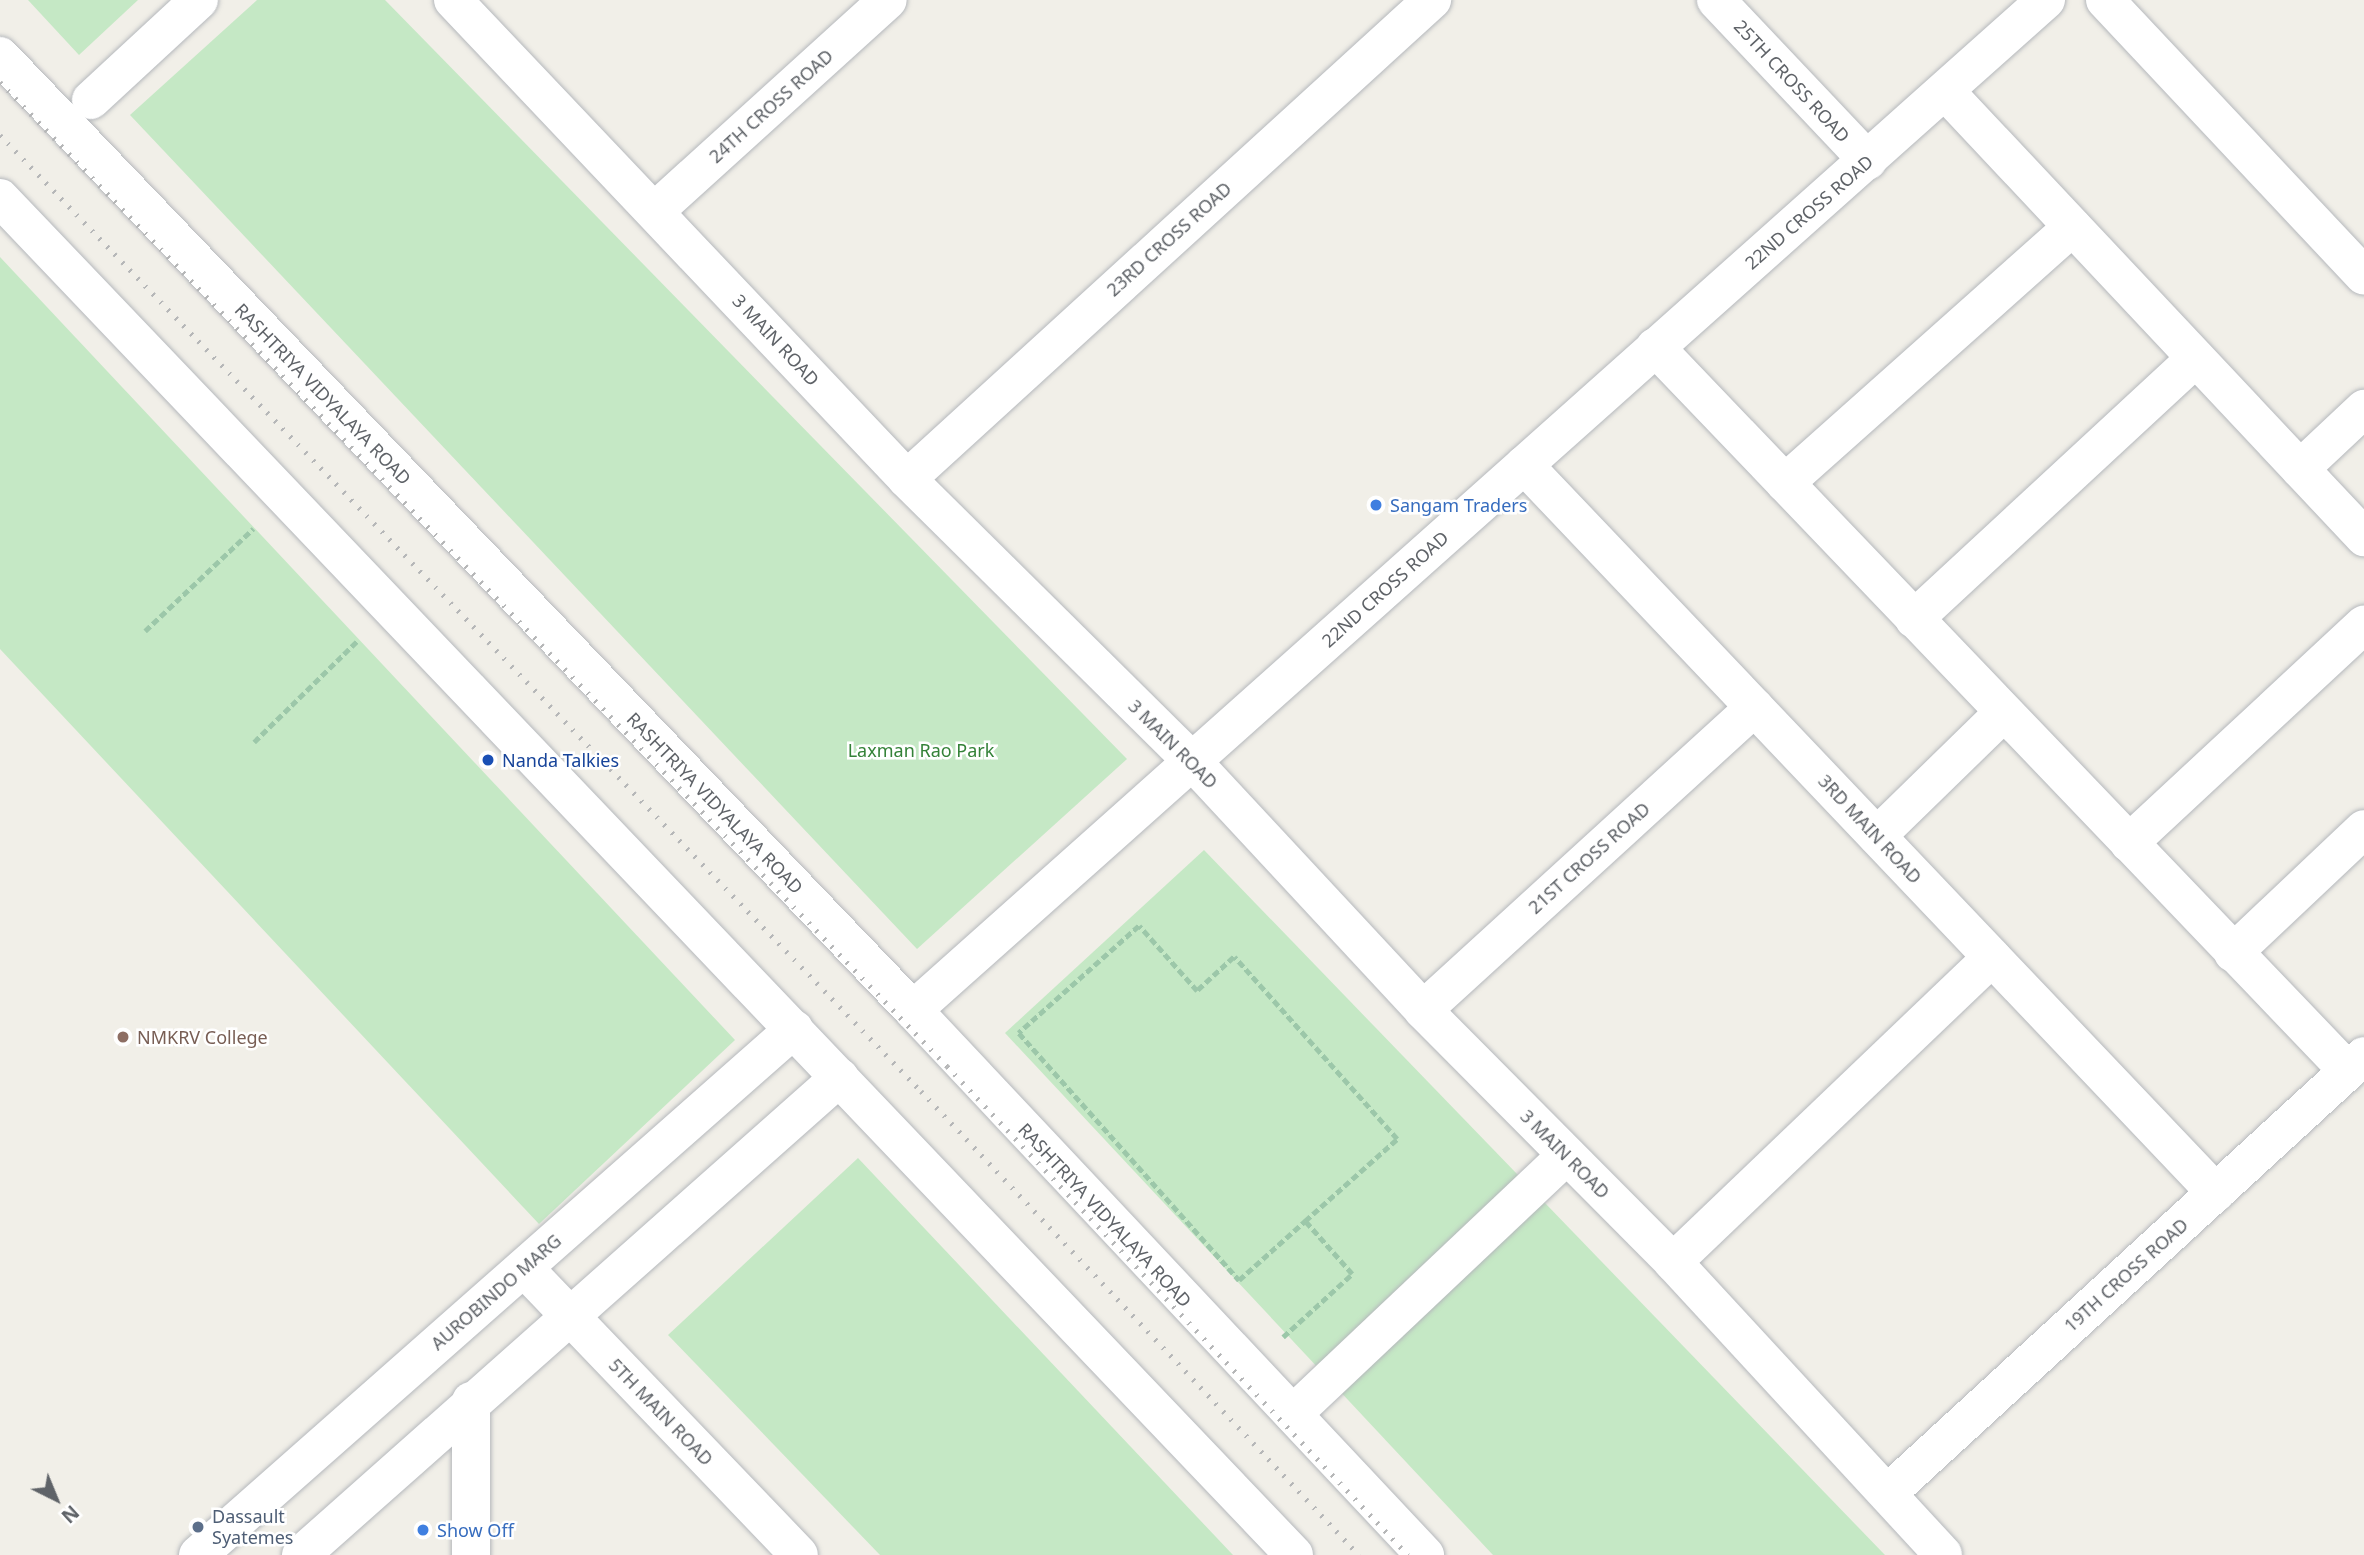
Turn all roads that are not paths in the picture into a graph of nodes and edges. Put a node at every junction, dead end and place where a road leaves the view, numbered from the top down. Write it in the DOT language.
graph roads {
  1 [pos="199,0"];
  2 [pos="453,0"];
  3 [pos="888,0"];
  4 [pos="1432,0"];
  5 [pos="1716,0"];
  6 [pos="2046,0"];
  7 [pos="2105,0"];
  8 [pos="0,56"];
  9 [pos="1946,92"];
  10 [pos="91,100"];
  11 [pos="1868,161"];
  12 [pos="0,198"];
  13 [pos="655,211"];
  14 [pos="2072,227"];
  15 [pos="2364,276"];
  16 [pos="1654,347"];
  17 [pos="2196,358"];
  18 [pos="2364,409"];
  19 [pos="1524,465"];
  20 [pos="2300,469"];
  21 [pos="907,479"];
  22 [pos="1785,483"];
  23 [pos="2364,537"];
  24 [pos="1914,619"];
  25 [pos="2364,625"];
  26 [pos="1755,707"];
  27 [pos="2004,712"];
  28 [pos="1192,761"];
  29 [pos="2364,829"];
  30 [pos="1877,836"];
  31 [pos="2129,844"];
  32 [pos="2234,953"];
  33 [pos="1992,957"];
  34 [pos="913,1010"];
  35 [pos="1423,1010"];
  36 [pos="794,1029"];
  37 [pos="2356,1064"];
  38 [pos="840,1077"];
  39 [pos="1566,1156"];
  40 [pos="2216,1193"];
  41 [pos="1673,1262"];
  42 [pos="524,1268"];
  43 [pos="571,1318"];
  44 [pos="471,1401"];
  45 [pos="1293,1414"];
  46 [pos="1888,1493"];
  47 [pos="198,1555"];
  48 [pos="301,1555"];
  49 [pos="471,1555"];
  50 [pos="799,1555"];
  51 [pos="1294,1555"];
  52 [pos="1425,1555"];
  53 [pos="1942,1555"];
  1 -- 10 [label="street"];
  2 -- 13 [label="street, 3 MAIN ROAD"];
  3 -- 13 [label="street, 24TH CROSS ROAD"];
  4 -- 21 [label="street, 23RD CROSS ROAD"];
  5 -- 11 [label="street, 25TH CROSS ROAD"];
  6 -- 9 [label="street, 22ND CROSS ROAD"];
  7 -- 15 [label="street"];
  8 -- 34 [label="street, RASHTRIYA VIDYALAYA ROAD"];
  9 -- 11 [label="street, 22ND CROSS ROAD"];
  9 -- 14 [label="street"];
  11 -- 16 [label="street, 22ND CROSS ROAD"];
  12 -- 36 [label="street"];
  13 -- 21 [label="street, 3 MAIN ROAD"];
  14 -- 17 [label="street"];
  14 -- 22 [label="street"];
  16 -- 19 [label="street, 22ND CROSS ROAD"];
  16 -- 22 [label="street"];
  17 -- 20 [label="street"];
  17 -- 24 [label="street"];
  18 -- 20 [label="street"];
  19 -- 26 [label="street, 3RD MAIN ROAD"];
  19 -- 28 [label="street, 22ND CROSS ROAD"];
  20 -- 23 [label="street"];
  21 -- 28 [label="street, 3 MAIN ROAD"];
  22 -- 24 [label="street"];
  24 -- 27 [label="street"];
  25 -- 31 [label="street"];
  26 -- 30 [label="street, 3RD MAIN ROAD"];
  26 -- 35 [label="street, 21ST CROSS ROAD"];
  27 -- 30 [label="street"];
  27 -- 31 [label="street"];
  28 -- 34 [label="street, 22ND CROSS ROAD"];
  28 -- 35 [label="street, 3 MAIN ROAD"];
  29 -- 32 [label="street"];
  30 -- 33 [label="street, 3RD MAIN ROAD"];
  31 -- 32 [label="street"];
  32 -- 37 [label="street"];
  33 -- 40 [label="street, 3RD MAIN ROAD"];
  33 -- 41 [label="street"];
  34 -- 45 [label="street, RASHTRIYA VIDYALAYA ROAD"];
  35 -- 39 [label="street, 3 MAIN ROAD"];
  36 -- 38 [label="street"];
  36 -- 42 [label="street, AUROBINDO MARG"];
  37 -- 40 [label="street, 19TH CROSS ROAD"];
  38 -- 43 [label="street"];
  38 -- 51 [label="street"];
  39 -- 41 [label="street, 3 MAIN ROAD"];
  39 -- 45 [label="street"];
  40 -- 46 [label="street, 19TH CROSS ROAD"];
  41 -- 46 [label="street, 3 MAIN ROAD"];
  42 -- 43 [label="street, 5TH MAIN ROAD"];
  42 -- 47 [label="street, AUROBINDO MARG"];
  43 -- 44 [label="street"];
  43 -- 50 [label="street, 5TH MAIN ROAD"];
  44 -- 48 [label="street"];
  44 -- 49 [label="street"];
  45 -- 52 [label="street, RASHTRIYA VIDYALAYA ROAD"];
  46 -- 53 [label="street, 3 MAIN ROAD"];
}
